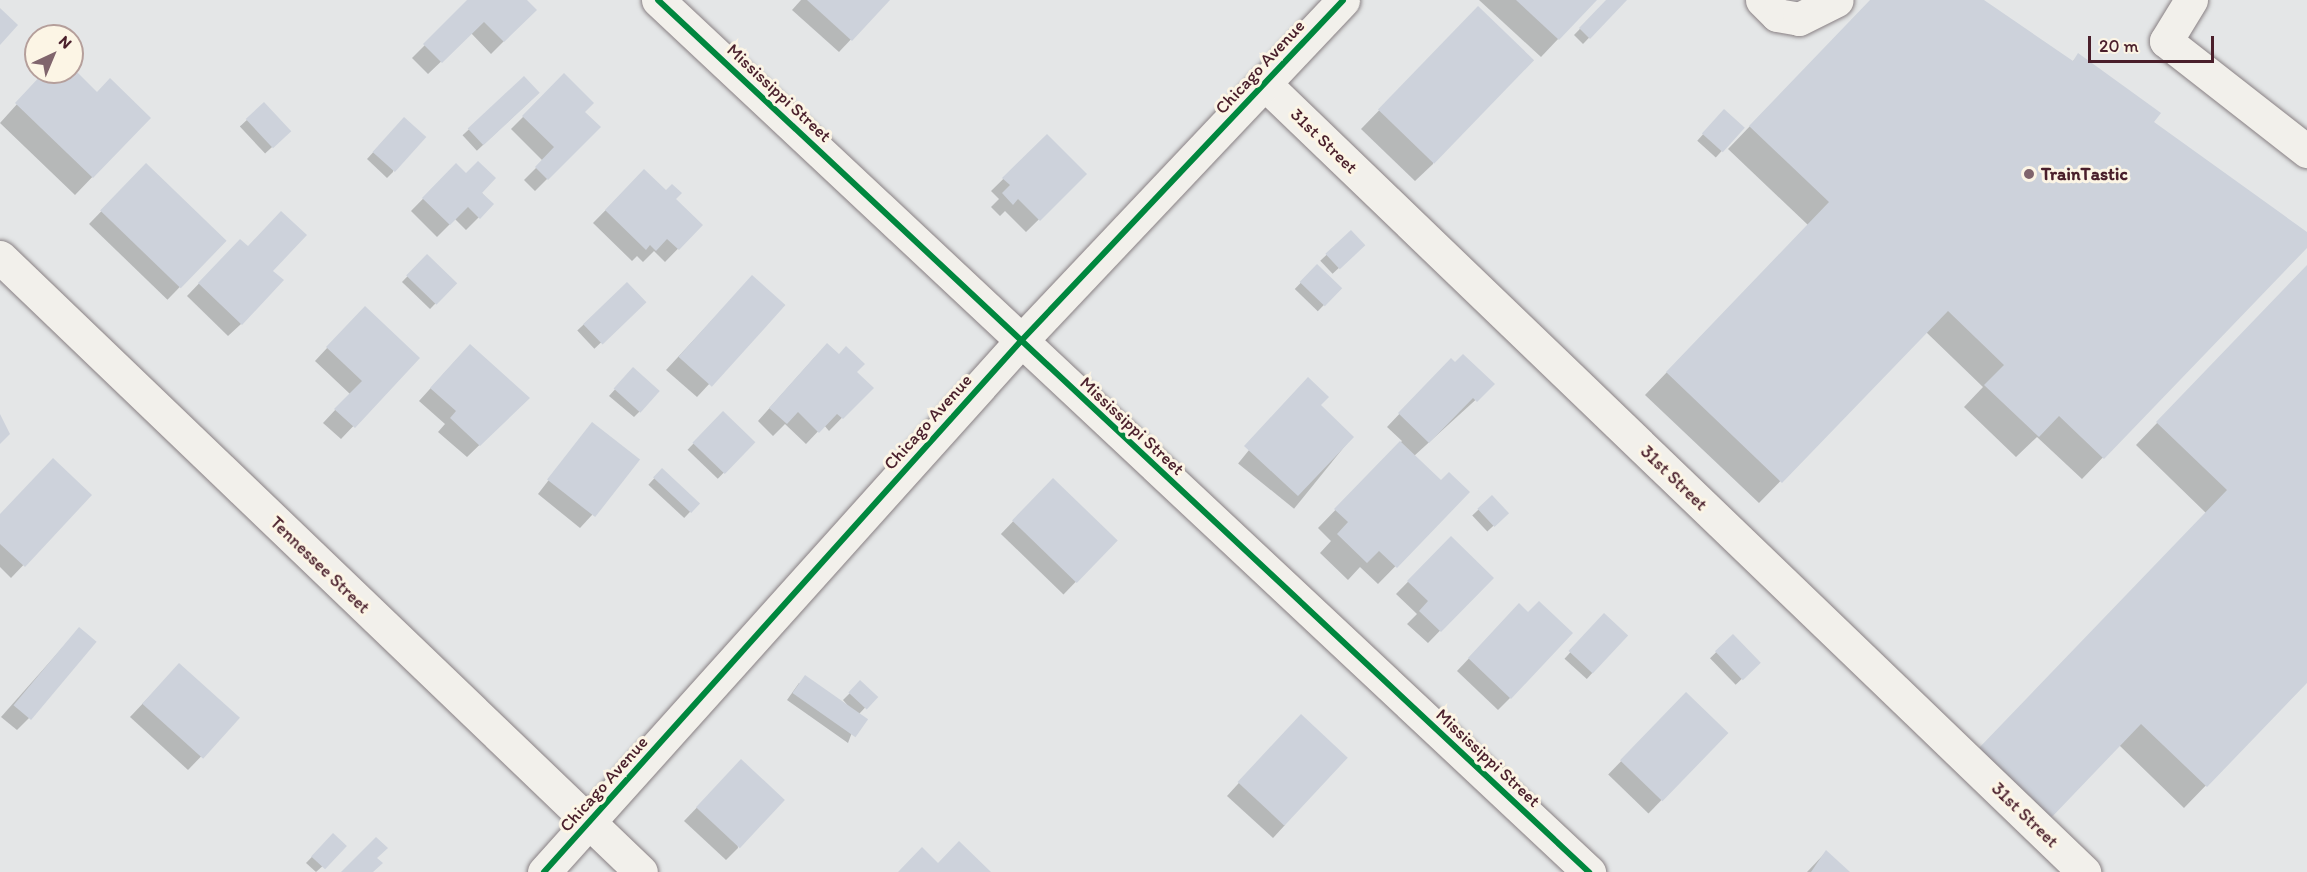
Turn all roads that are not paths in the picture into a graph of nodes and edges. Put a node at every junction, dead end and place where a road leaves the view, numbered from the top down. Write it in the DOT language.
graph roads {
  1 [pos="658,0"];
  2 [pos="1343,0"];
  3 [pos="1762,0"];
  4 [pos="1837,0"];
  5 [pos="2191,0"];
  6 [pos="1265,84"];
  7 [pos="2307,151"];
  8 [pos="0,257"];
  9 [pos="1020,342"];
  10 [pos="589,824"];
  11 [pos="543,872"];
  12 [pos="642,872"];
  13 [pos="1589,872"];
  14 [pos="2084,872"];
  1 -- 9 [label="street, Mississippi Street"];
  2 -- 6 [label="street, Chicago Avenue"];
  3 -- 4 [label="street"];
  5 -- 7 [label="street"];
  6 -- 9 [label="street, Chicago Avenue"];
  6 -- 14 [label="street, 31st Street"];
  8 -- 10 [label="street, Tennessee Street"];
  9 -- 10 [label="street, Chicago Avenue"];
  9 -- 13 [label="street, Mississippi Street"];
  10 -- 11 [label="street, Chicago Avenue"];
  10 -- 12 [label="street, Tennessee Street"];
}
